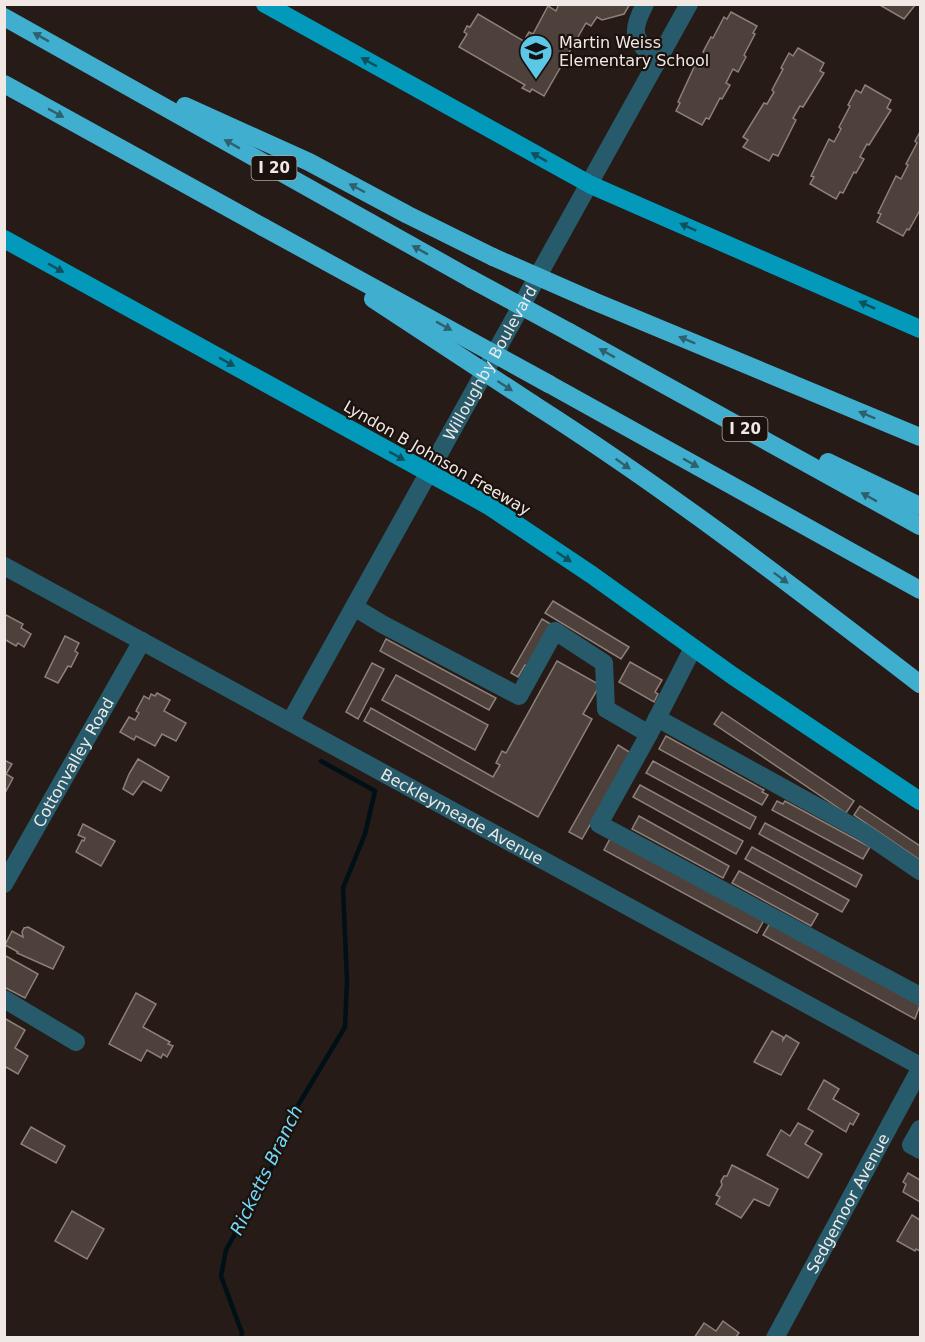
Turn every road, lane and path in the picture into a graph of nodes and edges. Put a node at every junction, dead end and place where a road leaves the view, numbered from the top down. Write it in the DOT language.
graph roads {
  1 [pos="265,4"];
  2 [pos="645,4"];
  3 [pos="689,4"];
  4 [pos="4,17"];
  5 [pos="76,57"];
  6 [pos="657,63"];
  7 [pos="4,84"];
  8 [pos="591,185"];
  9 [pos="263,227"];
  10 [pos="4,239"];
  11 [pos="921,329"];
  12 [pos="641,371"];
  13 [pos="921,437"];
  14 [pos="428,473"];
  15 [pos="921,507"];
  16 [pos="921,526"];
  17 [pos="868,561"];
  18 [pos="4,566"];
  19 [pos="921,590"];
  20 [pos="921,597"];
  21 [pos="354,607"];
  22 [pos="142,641"];
  23 [pos="693,648"];
  24 [pos="921,684"];
  25 [pos="290,722"];
  26 [pos="653,726"];
  27 [pos="921,801"];
  28 [pos="921,871"];
  29 [pos="4,884"];
  30 [pos="921,996"];
  31 [pos="4,999"];
  32 [pos="76,1042"];
  33 [pos="921,1067"];
  34 [pos="900,1108"];
  35 [pos="921,1119"];
  36 [pos="921,1129"];
  37 [pos="921,1150"];
  38 [pos="775,1338"];
  8 -- 1 [label="main road, one-way"];
  2 -- 6 [label="street"];
  3 -- 6 [label="street, Willoughby Boulevard"];
  5 -- 4 [label="highway, I 20, one-way"];
  12 -- 5 [label="highway, I 20, one-way, bridge"];
  13 -- 5 [label="highway, one-way, bridge"];
  6 -- 8 [label="street, Willoughby Boulevard"];
  7 -- 9 [label="highway, one-way"];
  11 -- 8 [label="main road, one-way"];
  8 -- 14 [label="street, Willoughby Boulevard"];
  9 -- 17 [label="highway, one-way, bridge"];
  9 -- 24 [label="highway, one-way, bridge"];
  10 -- 14 [label="main road, Lyndon B Johnson Freeway, one-way"];
  12 -- 15 [label="highway"];
  16 -- 12 [label="highway, I 20, one-way"];
  14 -- 21 [label="street, Willoughby Boulevard"];
  14 -- 23 [label="main road, Lyndon B Johnson Freeway, one-way"];
  17 -- 19 [label="highway"];
  17 -- 20 [label="highway"];
  18 -- 22 [label="street, Beckleymeade Avenue"];
  21 -- 25 [label="street, Willoughby Boulevard"];
  21 -- 26 [label="street"];
  22 -- 25 [label="street, Beckleymeade Avenue"];
  22 -- 29 [label="street, Cottonvalley Road"];
  23 -- 26 [label="street"];
  23 -- 27 [label="main road, Lyndon B Johnson Freeway"];
  25 -- 33 [label="street, Beckleymeade Avenue"];
  26 -- 28 [label="street"];
  26 -- 30 [label="street"];
  31 -- 32 [label="street"];
  33 -- 34 [label="street, Sedgemoor Avenue"];
  34 -- 35 [label="street"];
  34 -- 38 [label="street, Sedgemoor Avenue"];
  36 -- 37 [label="street"];
}
